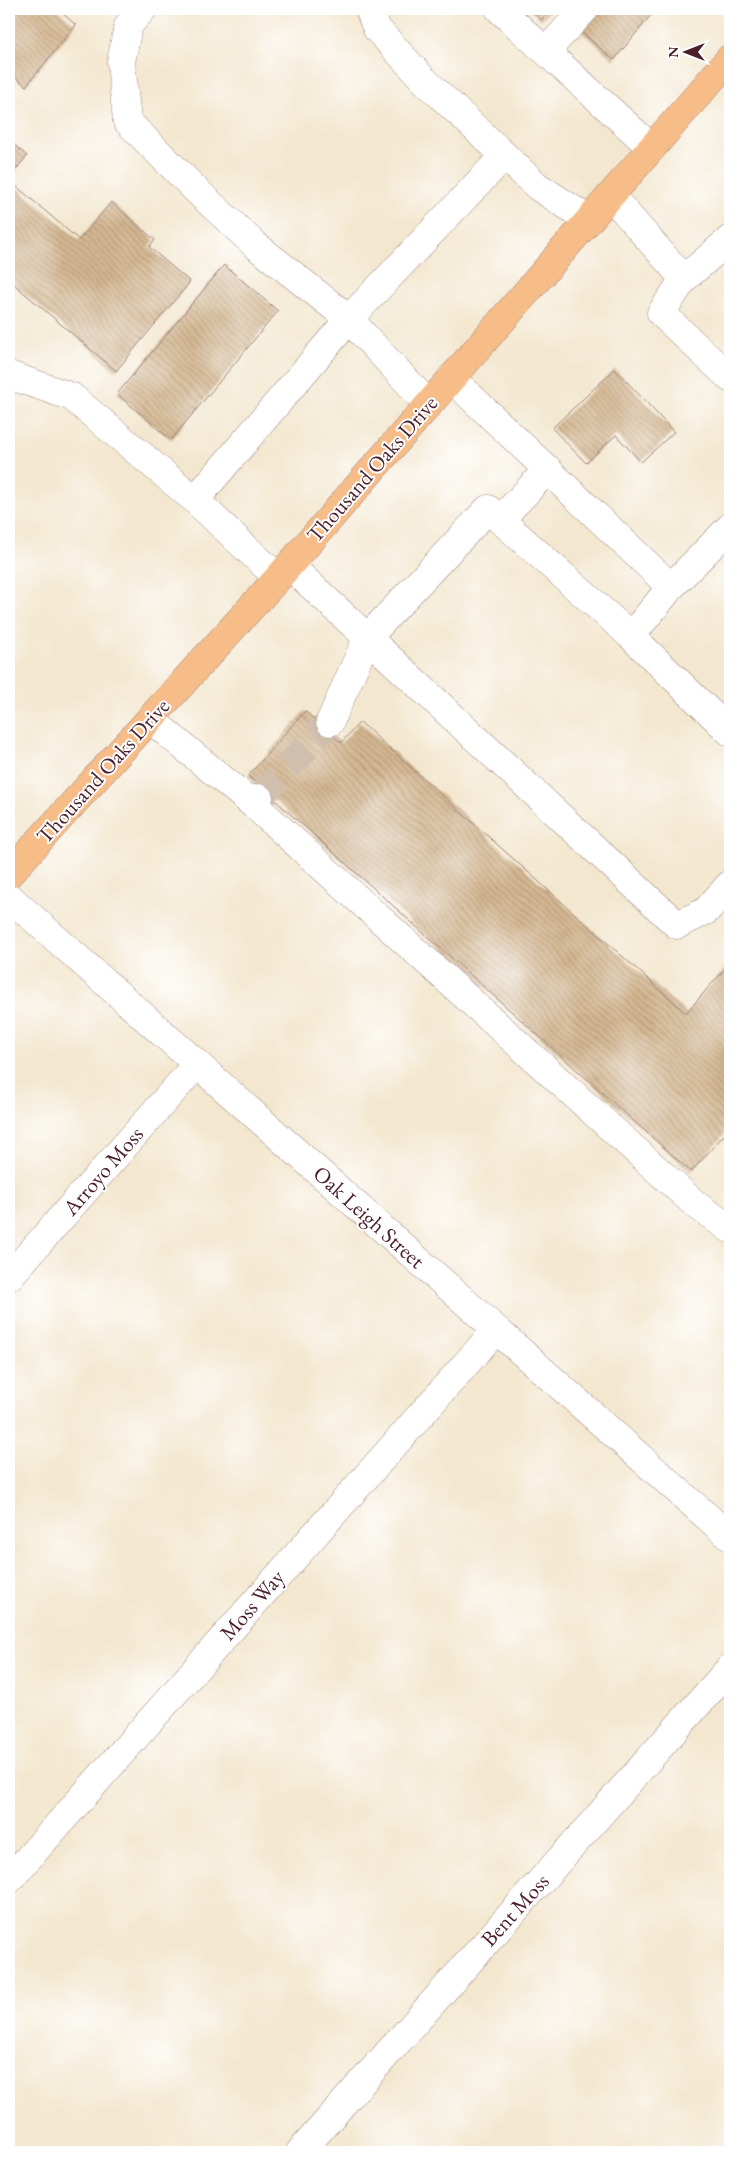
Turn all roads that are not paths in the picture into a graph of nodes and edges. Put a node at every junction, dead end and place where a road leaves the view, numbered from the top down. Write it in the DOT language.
graph roads {
  1 [pos="143,9"];
  2 [pos="369,9"];
  3 [pos="499,9"];
  4 [pos="585,9"];
  5 [pos="546,51"];
  6 [pos="726,71"];
  7 [pos="652,148"];
  8 [pos="504,156"];
  9 [pos="611,196"];
  10 [pos="589,220"];
  11 [pos="730,239"];
  12 [pos="684,279"];
  13 [pos="349,319"];
  14 [pos="9,375"];
  15 [pos="451,378"];
  16 [pos="730,378"];
  17 [pos="428,404"];
  18 [pos="548,469"];
  19 [pos="195,500"];
  20 [pos="500,520"];
  21 [pos="730,527"];
  22 [pos="283,572"];
  23 [pos="672,587"];
  24 [pos="631,636"];
  25 [pos="367,638"];
  26 [pos="150,719"];
  27 [pos="330,722"];
  28 [pos="730,732"];
  29 [pos="9,874"];
  30 [pos="730,884"];
  31 [pos="9,897"];
  32 [pos="197,1064"];
  33 [pos="730,1229"];
  34 [pos="9,1277"];
  35 [pos="496,1330"];
  36 [pos="730,1537"];
  37 [pos="730,1668"];
  38 [pos="9,1880"];
  39 [pos="300,2152"];
  1 -- 13 [label="street"];
  2 -- 8 [label="street"];
  3 -- 5 [label="street"];
  4 -- 5 [label="street"];
  5 -- 7 [label="street"];
  6 -- 7 [label="main road, Thousand Oaks Drive"];
  7 -- 9 [label="main road, Thousand Oaks Drive"];
  8 -- 10 [label="street"];
  8 -- 13 [label="street"];
  9 -- 10 [label="main road, Thousand Oaks Drive"];
  9 -- 12 [label="street"];
  10 -- 15 [label="main road, Thousand Oaks Drive"];
  11 -- 12 [label="street"];
  12 -- 16 [label="street"];
  13 -- 17 [label="street"];
  13 -- 19 [label="street"];
  14 -- 19 [label="street"];
  15 -- 17 [label="main road, Thousand Oaks Drive"];
  15 -- 18 [label="street"];
  17 -- 22 [label="main road, Thousand Oaks Drive"];
  18 -- 20 [label="street"];
  18 -- 23 [label="street"];
  19 -- 22 [label="street"];
  20 -- 24 [label="street"];
  20 -- 25 [label="street"];
  21 -- 23 [label="street"];
  22 -- 25 [label="street"];
  22 -- 26 [label="main road, Thousand Oaks Drive"];
  23 -- 24 [label="street"];
  24 -- 28 [label="street"];
  25 -- 27 [label="street"];
  25 -- 30 [label="street"];
  26 -- 29 [label="main road, Thousand Oaks Drive"];
  26 -- 33 [label="street"];
  31 -- 32 [label="street, Oak Leigh Street"];
  32 -- 34 [label="street, Arroyo Moss"];
  32 -- 35 [label="street, Oak Leigh Street"];
  35 -- 36 [label="street, Oak Leigh Street"];
  35 -- 38 [label="street, Moss Way"];
  37 -- 39 [label="street, Bent Moss"];
}
